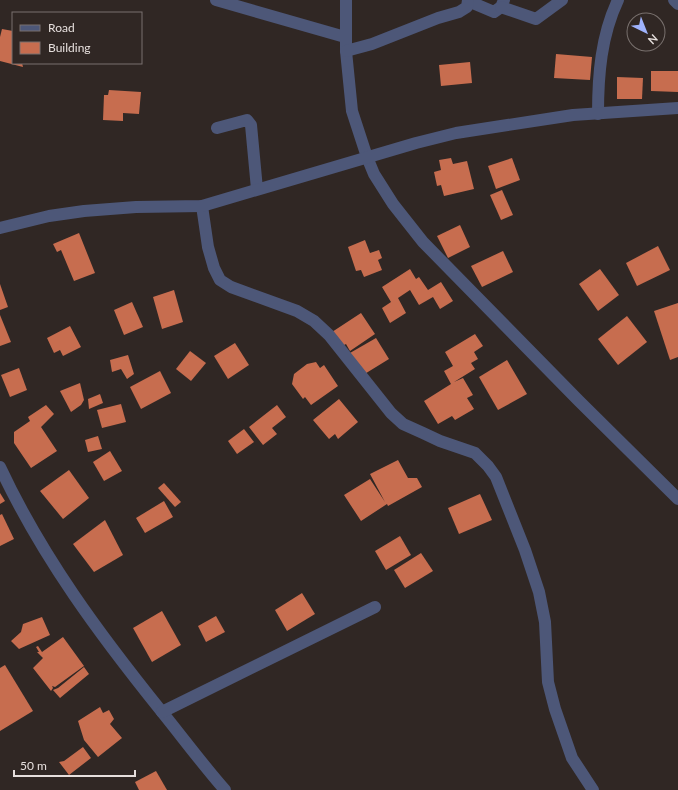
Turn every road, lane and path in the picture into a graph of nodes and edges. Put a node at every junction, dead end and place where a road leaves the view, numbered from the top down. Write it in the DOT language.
graph roads {
  1 [pos="216,0"];
  2 [pos="346,0"];
  3 [pos="468,0"];
  4 [pos="562,0"];
  5 [pos="618,0"];
  6 [pos="674,0"];
  7 [pos="503,4"];
  8 [pos="678,4"];
  9 [pos="345,37"];
  10 [pos="346,51"];
  11 [pos="678,108"];
  12 [pos="598,114"];
  13 [pos="217,128"];
  14 [pos="367,157"];
  15 [pos="257,189"];
  16 [pos="202,206"];
  17 [pos="0,228"];
  18 [pos="0,467"];
  19 [pos="678,499"];
  20 [pos="375,607"];
  21 [pos="162,712"];
  22 [pos="225,790"];
  23 [pos="593,790"];
  1 -- 9 [label="street"];
  2 -- 9 [label="street"];
  3 -- 7 [label="street"];
  3 -- 10 [label="street"];
  4 -- 7 [label="street"];
  5 -- 12 [label="street"];
  6 -- 8 [label="street"];
  9 -- 10 [label="street"];
  10 -- 14 [label="street"];
  11 -- 12 [label="street"];
  12 -- 14 [label="street"];
  13 -- 15 [label="street"];
  14 -- 15 [label="street"];
  14 -- 19 [label="street"];
  15 -- 16 [label="street"];
  16 -- 17 [label="street"];
  16 -- 23 [label="street"];
  18 -- 21 [label="street"];
  20 -- 21 [label="street"];
  21 -- 22 [label="street"];
}
